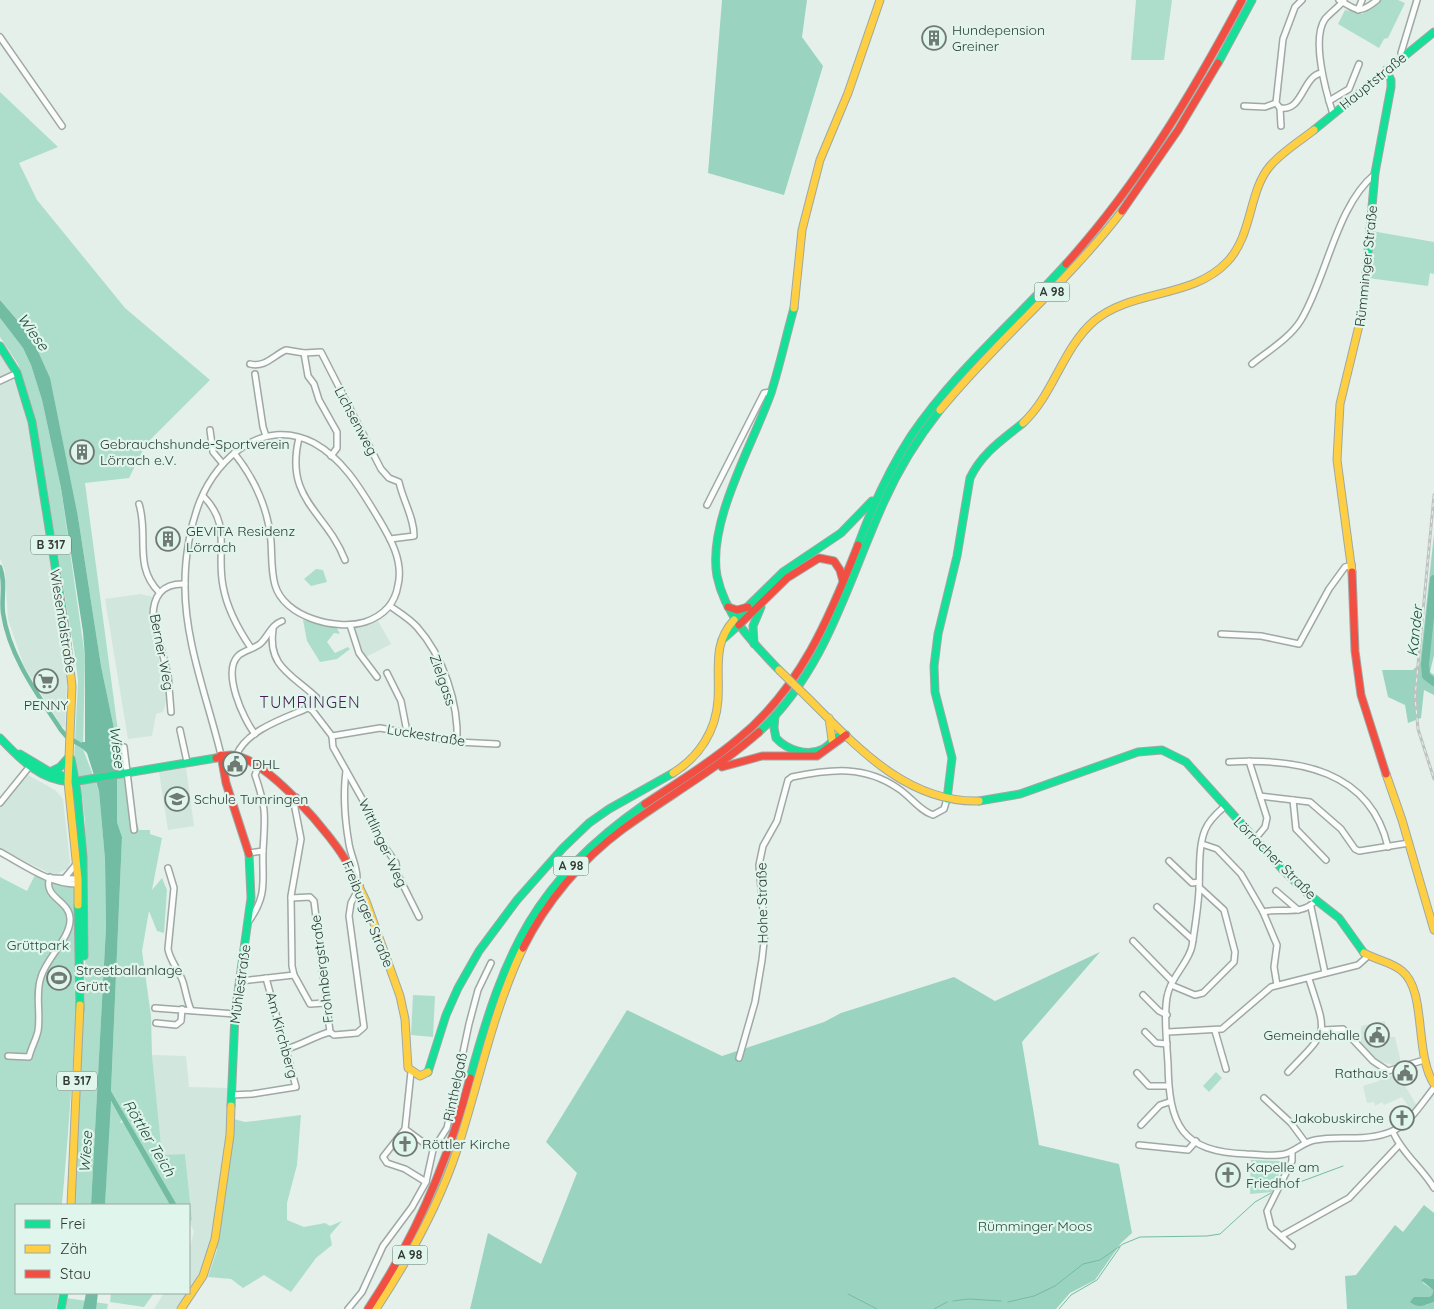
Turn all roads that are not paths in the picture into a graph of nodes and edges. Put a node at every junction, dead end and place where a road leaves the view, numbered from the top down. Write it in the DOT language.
graph roads {
  1 [pos="880,0"];
  2 [pos="1242,0"];
  3 [pos="1252,0"];
  4 [pos="1302,0"];
  5 [pos="1362,0"];
  6 [pos="1377,0"];
  7 [pos="1417,0"];
  8 [pos="1342,1"];
  9 [pos="1358,10"];
  10 [pos="1434,32"];
  11 [pos="0,37"];
  12 [pos="1403,56"];
  13 [pos="1358,64"];
  14 [pos="1386,70"];
  15 [pos="1322,73"];
  16 [pos="1329,101"];
  17 [pos="1276,103"];
  18 [pos="1244,106"];
  19 [pos="1280,108"];
  20 [pos="1333,114"];
  21 [pos="62,126"];
  22 [pos="1281,126"];
  23 [pos="1376,173"];
  24 [pos="0,346"];
  25 [pos="304,353"];
  26 [pos="250,364"];
  27 [pos="1252,364"];
  28 [pos="17,373"];
  29 [pos="255,374"];
  30 [pos="0,380"];
  31 [pos="771,392"];
  32 [pos="210,430"];
  33 [pos="266,436"];
  34 [pos="299,438"];
  35 [pos="234,453"];
  36 [pos="331,456"];
  37 [pos="223,464"];
  38 [pos="877,495"];
  39 [pos="203,496"];
  40 [pos="139,504"];
  41 [pos="707,505"];
  42 [pos="390,539"];
  43 [pos="345,560"];
  44 [pos="1352,565"];
  45 [pos="843,582"];
  46 [pos="185,584"];
  47 [pos="159,592"];
  48 [pos="764,603"];
  49 [pos="390,606"];
  50 [pos="728,607"];
  51 [pos="748,607"];
  52 [pos="282,621"];
  53 [pos="736,623"];
  54 [pos="350,625"];
  55 [pos="273,626"];
  56 [pos="1221,634"];
  57 [pos="260,644"];
  58 [pos="754,644"];
  59 [pos="251,648"];
  60 [pos="272,651"];
  61 [pos="387,673"];
  62 [pos="377,677"];
  63 [pos="312,710"];
  64 [pos="171,712"];
  65 [pos="776,715"];
  66 [pos="829,718"];
  67 [pos="180,730"];
  68 [pos="407,732"];
  69 [pos="255,734"];
  70 [pos="846,735"];
  71 [pos="332,736"];
  72 [pos="0,738"];
  73 [pos="832,740"];
  74 [pos="457,742"];
  75 [pos="497,744"];
  76 [pos="124,747"];
  77 [pos="69,756"];
  78 [pos="221,756"];
  79 [pos="236,756"];
  80 [pos="1249,761"];
  81 [pos="187,762"];
  82 [pos="1229,762"];
  83 [pos="32,764"];
  84 [pos="714,769"];
  85 [pos="257,770"];
  86 [pos="346,770"];
  87 [pos="50,772"];
  88 [pos="127,774"];
  89 [pos="55,780"];
  90 [pos="71,780"];
  91 [pos="69,794"];
  92 [pos="1260,796"];
  93 [pos="296,797"];
  94 [pos="946,799"];
  95 [pos="1293,800"];
  96 [pos="0,803"];
  97 [pos="1224,807"];
  98 [pos="134,830"];
  99 [pos="1255,839"];
  100 [pos="1409,843"];
  101 [pos="1202,844"];
  102 [pos="1388,847"];
  103 [pos="263,851"];
  104 [pos="0,852"];
  105 [pos="248,853"];
  106 [pos="1326,860"];
  107 [pos="1169,861"];
  108 [pos="77,862"];
  109 [pos="168,868"];
  110 [pos="50,877"];
  111 [pos="64,878"];
  112 [pos="80,881"];
  113 [pos="359,883"];
  114 [pos="1199,885"];
  115 [pos="1276,891"];
  116 [pos="291,898"];
  117 [pos="1316,900"];
  118 [pos="1157,907"];
  119 [pos="1311,907"];
  120 [pos="1298,910"];
  121 [pos="1263,912"];
  122 [pos="419,917"];
  123 [pos="249,922"];
  124 [pos="1434,930"];
  125 [pos="1193,940"];
  126 [pos="1133,941"];
  127 [pos="1368,956"];
  128 [pos="491,963"];
  129 [pos="1325,973"];
  130 [pos="294,975"];
  131 [pos="266,978"];
  132 [pos="1310,979"];
  133 [pos="241,981"];
  134 [pos="1172,983"];
  135 [pos="1277,985"];
  136 [pos="1143,995"];
  137 [pos="325,1003"];
  138 [pos="155,1008"];
  139 [pos="182,1009"];
  140 [pos="191,1010"];
  141 [pos="235,1014"];
  142 [pos="1167,1015"];
  143 [pos="156,1023"];
  144 [pos="1323,1030"];
  145 [pos="1215,1031"];
  146 [pos="330,1032"];
  147 [pos="1145,1032"];
  148 [pos="1168,1032"];
  149 [pos="1167,1044"];
  150 [pos="286,1049"];
  151 [pos="8,1056"];
  152 [pos="739,1058"];
  153 [pos="1424,1060"];
  154 [pos="1226,1069"];
  155 [pos="411,1072"];
  156 [pos="1288,1072"];
  157 [pos="1137,1073"];
  158 [pos="1434,1084"];
  159 [pos="1168,1086"];
  160 [pos="1434,1088"];
  161 [pos="231,1095"];
  162 [pos="1264,1098"];
  163 [pos="1169,1102"];
  164 [pos="1141,1125"];
  165 [pos="405,1130"];
  166 [pos="1393,1132"];
  167 [pos="1196,1141"];
  168 [pos="1305,1142"];
  169 [pos="435,1145"];
  170 [pos="1139,1145"];
  171 [pos="1399,1145"];
  172 [pos="1292,1152"];
  173 [pos="426,1182"];
  174 [pos="1434,1188"];
  175 [pos="437,1193"];
  176 [pos="71,1204"];
  177 [pos="1281,1236"];
  178 [pos="1292,1246"];
  179 [pos="64,1294"];
  180 [pos="61,1309"];
  181 [pos="181,1309"];
  182 [pos="348,1309"];
  183 [pos="368,1309"];
  184 [pos="376,1309"];
  1 -- 31 [label="main road, Lörracher Straße"];
  2 -- 38 [label="main road, A 98"];
  3 -- 65 [label="main road, A 98"];
  4 -- 17 [label="street"];
  5 -- 9 [label="street"];
  6 -- 9 [label="street"];
  7 -- 12 [label="street"];
  8 -- 9 [label="street"];
  8 -- 15 [label="street"];
  10 -- 12 [label="main road, Hauptstraße"];
  11 -- 21 [label="street"];
  12 -- 14 [label="main road, Hauptstraße"];
  13 -- 16 [label="street"];
  14 -- 20 [label="main road, Hauptstraße"];
  14 -- 23 [label="main road, Rümminger Straße"];
  15 -- 16 [label="street"];
  15 -- 19 [label="street"];
  16 -- 20 [label="street"];
  17 -- 18 [label="street"];
  17 -- 19 [label="street"];
  19 -- 22 [label="street"];
  20 -- 94 [label="main road, Hauptstraße"];
  23 -- 27 [label="street, Rümminger Straße"];
  23 -- 44 [label="main road, Rümminger Straße"];
  24 -- 28 [label="main road, Wiesentalstraße / B 317"];
  25 -- 26 [label="street"];
  25 -- 36 [label="street"];
  25 -- 42 [label="street, Lichsenweg"];
  28 -- 30 [label="street"];
  28 -- 77 [label="main road, Wiesentalstraße / B 317"];
  29 -- 33 [label="street"];
  31 -- 41 [label="street"];
  31 -- 50 [label="main road, Lörracher Straße"];
  32 -- 37 [label="street"];
  33 -- 34 [label="street"];
  33 -- 35 [label="street"];
  34 -- 36 [label="street"];
  34 -- 43 [label="street"];
  35 -- 37 [label="street"];
  35 -- 54 [label="street"];
  36 -- 42 [label="street"];
  37 -- 39 [label="street"];
  38 -- 45 [label="main road, A 98"];
  38 -- 51 [label="main road"];
  39 -- 46 [label="street"];
  39 -- 59 [label="street"];
  40 -- 47 [label="street"];
  42 -- 49 [label="street"];
  44 -- 56 [label="street"];
  44 -- 100 [label="main road, Rümminger Straße"];
  45 -- 48 [label="main road"];
  45 -- 175 [label="main road, A 98"];
  46 -- 47 [label="street, Berner Weg"];
  46 -- 78 [label="street"];
  47 -- 64 [label="street, Berner Weg"];
  48 -- 53 [label="main road"];
  48 -- 58 [label="main road"];
  49 -- 54 [label="street"];
  49 -- 74 [label="street, Zielgass"];
  50 -- 51 [label="main road"];
  50 -- 53 [label="main road, Lörracher Straße"];
  51 -- 53 [label="main road"];
  52 -- 55 [label="street"];
  53 -- 58 [label="main road, Lörracher Straße"];
  53 -- 155 [label="main road"];
  54 -- 62 [label="street"];
  55 -- 57 [label="street"];
  55 -- 60 [label="street"];
  57 -- 59 [label="street"];
  57 -- 60 [label="street"];
  58 -- 66 [label="main road, Lörracher Straße, bridge"];
  59 -- 69 [label="street"];
  60 -- 63 [label="street"];
  61 -- 68 [label="street"];
  63 -- 69 [label="street"];
  63 -- 71 [label="street"];
  65 -- 73 [label="main road"];
  65 -- 84 [label="main road, A 98"];
  66 -- 70 [label="main road, Lörracher Straße"];
  66 -- 73 [label="main road"];
  67 -- 81 [label="street"];
  68 -- 71 [label="street, Luckestraße"];
  68 -- 74 [label="street, Luckestraße"];
  69 -- 79 [label="street"];
  70 -- 73 [label="main road"];
  70 -- 84 [label="main road"];
  70 -- 94 [label="main road, Lörracher Straße"];
  71 -- 86 [label="street, Wittlinger Weg"];
  72 -- 83 [label="main road"];
  74 -- 75 [label="street, Luckestraße"];
  76 -- 88 [label="street"];
  77 -- 87 [label="main road"];
  77 -- 90 [label="main road, B 317"];
  78 -- 79 [label="main road, Freiburger Straße"];
  78 -- 81 [label="main road, Freiburger Straße"];
  78 -- 105 [label="main road, Mühlestraße"];
  79 -- 85 [label="main road, Freiburger Straße"];
  80 -- 82 [label="street"];
  80 -- 92 [label="street"];
  80 -- 102 [label="street"];
  81 -- 88 [label="main road, Freiburger Straße"];
  83 -- 87 [label="main road"];
  83 -- 89 [label="main road"];
  83 -- 96 [label="street"];
  84 -- 175 [label="main road, A 98"];
  85 -- 93 [label="main road, Freiburger Straße"];
  85 -- 103 [label="street"];
  86 -- 113 [label="street"];
  86 -- 122 [label="street, Wittlinger Weg"];
  87 -- 90 [label="main road"];
  88 -- 90 [label="main road, Freiburger Straße"];
  88 -- 98 [label="street"];
  89 -- 90 [label="main road"];
  89 -- 91 [label="main road"];
  90 -- 91 [label="main road, B 317"];
  90 -- 112 [label="main road, B 317"];
  91 -- 108 [label="main road, B 317"];
  92 -- 95 [label="street"];
  92 -- 99 [label="street"];
  93 -- 113 [label="main road, Freiburger Straße"];
  93 -- 116 [label="street"];
  94 -- 97 [label="main road, Lörracher Straße"];
  94 -- 152 [label="street, Hohe Straße"];
  95 -- 102 [label="street"];
  95 -- 106 [label="street"];
  97 -- 99 [label="main road, Lörracher Straße"];
  97 -- 101 [label="street"];
  99 -- 117 [label="main road, Lörracher Straße"];
  100 -- 102 [label="street"];
  100 -- 124 [label="main road, Rümminger Straße"];
  101 -- 114 [label="street"];
  101 -- 121 [label="street"];
  103 -- 105 [label="street"];
  103 -- 123 [label="street"];
  104 -- 110 [label="street"];
  105 -- 123 [label="main road, Mühlestraße"];
  107 -- 114 [label="street"];
  108 -- 111 [label="street"];
  108 -- 112 [label="main road, B 317"];
  109 -- 140 [label="street"];
  110 -- 111 [label="street"];
  110 -- 112 [label="street"];
  110 -- 151 [label="street"];
  111 -- 112 [label="street"];
  112 -- 176 [label="main road, B 317"];
  113 -- 146 [label="street"];
  113 -- 155 [label="main road, Freiburger Straße"];
  114 -- 125 [label="street"];
  114 -- 134 [label="street"];
  115 -- 120 [label="street"];
  116 -- 130 [label="street"];
  116 -- 137 [label="street, Frohnbergstraße"];
  117 -- 119 [label="street"];
  117 -- 127 [label="main road, Lörracher Straße"];
  118 -- 125 [label="street"];
  119 -- 120 [label="street"];
  119 -- 129 [label="street"];
  120 -- 121 [label="street"];
  121 -- 135 [label="street"];
  123 -- 133 [label="main road, Mühlestraße"];
  125 -- 134 [label="street"];
  126 -- 134 [label="street"];
  127 -- 129 [label="street"];
  127 -- 153 [label="main road, Lörracher Straße"];
  128 -- 169 [label="street, Rinthelgaß"];
  129 -- 132 [label="street"];
  130 -- 131 [label="street"];
  130 -- 137 [label="street"];
  131 -- 133 [label="street"];
  131 -- 150 [label="street, Am Kirchberg"];
  132 -- 135 [label="street"];
  132 -- 144 [label="street"];
  133 -- 141 [label="main road, Mühlestraße"];
  134 -- 142 [label="street"];
  135 -- 145 [label="street"];
  136 -- 142 [label="street"];
  137 -- 146 [label="street, Frohnbergstraße"];
  138 -- 139 [label="street"];
  139 -- 140 [label="street"];
  139 -- 143 [label="street"];
  140 -- 141 [label="street"];
  141 -- 161 [label="main road, Mühlestraße"];
  142 -- 148 [label="street"];
  144 -- 153 [label="street"];
  144 -- 156 [label="street"];
  145 -- 148 [label="street"];
  145 -- 154 [label="street"];
  146 -- 150 [label="street"];
  147 -- 149 [label="street"];
  148 -- 149 [label="street"];
  149 -- 159 [label="street"];
  150 -- 161 [label="street, Am Kirchberg"];
  153 -- 158 [label="main road, Lörracher Straße"];
  155 -- 165 [label="street"];
  157 -- 159 [label="street"];
  159 -- 163 [label="street"];
  160 -- 166 [label="street"];
  161 -- 181 [label="main road, Mühlestraße"];
  162 -- 168 [label="street"];
  163 -- 164 [label="street"];
  163 -- 167 [label="street"];
  165 -- 169 [label="street"];
  165 -- 173 [label="street"];
  166 -- 168 [label="street"];
  166 -- 171 [label="street"];
  167 -- 170 [label="street"];
  167 -- 172 [label="street"];
  168 -- 172 [label="street"];
  169 -- 173 [label="street, Rinthelgaß"];
  171 -- 174 [label="street"];
  171 -- 177 [label="street"];
  172 -- 177 [label="street"];
  173 -- 182 [label="street, Rinthelgaß"];
  175 -- 183 [label="main road, A 98"];
  175 -- 184 [label="main road, A 98"];
  177 -- 178 [label="street"];
  179 -- 180 [label="main road"];
}
